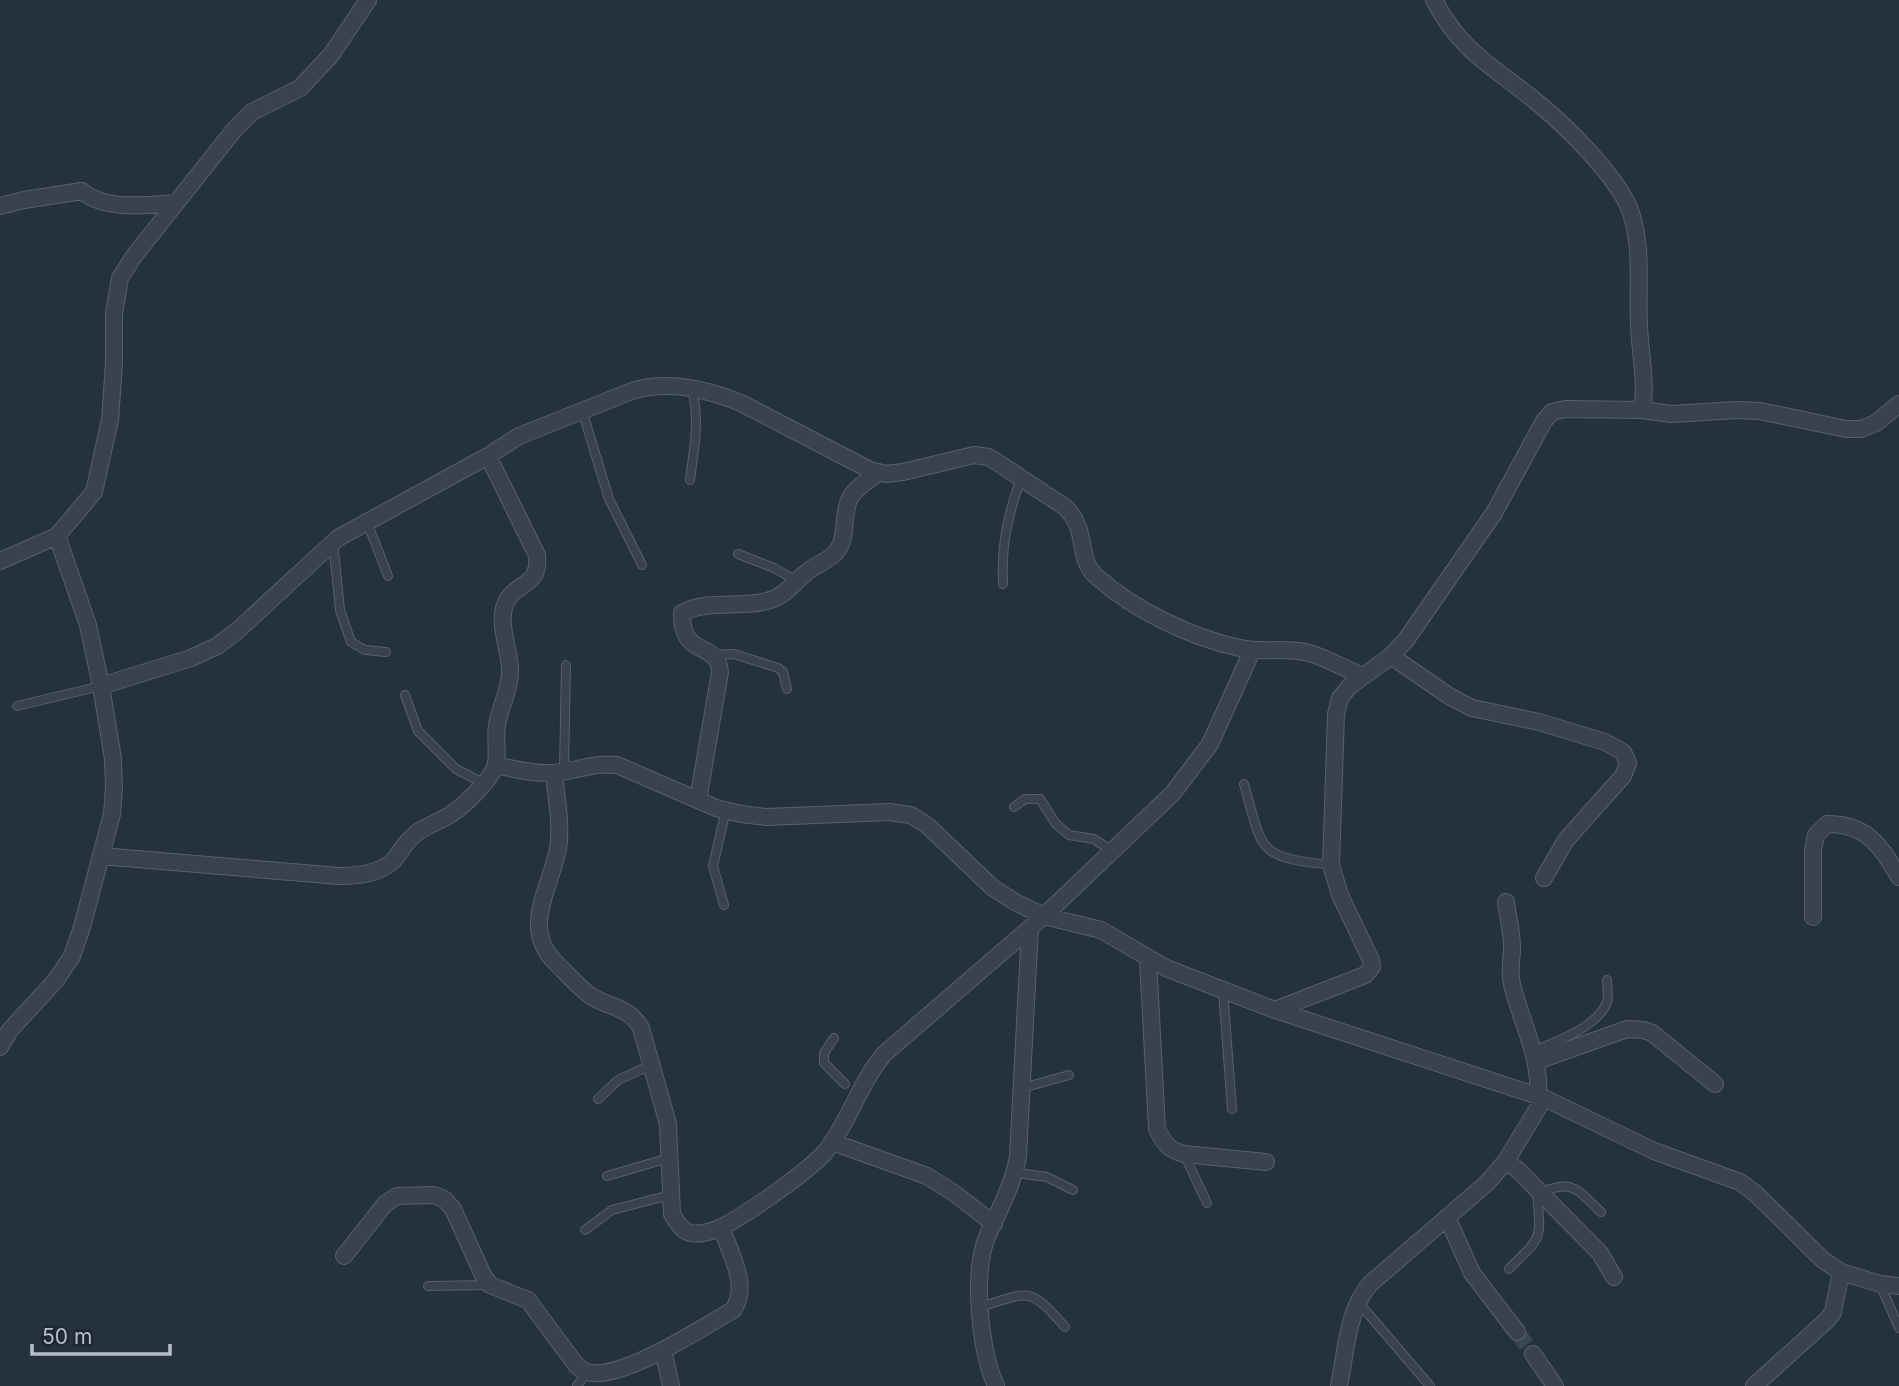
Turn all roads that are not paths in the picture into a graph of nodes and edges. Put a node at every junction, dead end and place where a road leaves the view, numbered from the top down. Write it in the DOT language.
graph roads {
  1 [pos="368,0"];
  2 [pos="1434,0"];
  3 [pos="176,203"];
  4 [pos="0,206"];
  5 [pos="692,389"];
  6 [pos="1899,404"];
  7 [pos="582,410"];
  8 [pos="1642,410"];
  9 [pos="488,456"];
  10 [pos="878,473"];
  11 [pos="1021,478"];
  12 [pos="690,480"];
  13 [pos="367,522"];
  14 [pos="57,536"];
  15 [pos="333,542"];
  16 [pos="738,554"];
  17 [pos="0,561"];
  18 [pos="642,565"];
  19 [pos="388,576"];
  20 [pos="797,581"];
  21 [pos="1003,584"];
  22 [pos="1252,651"];
  23 [pos="386,652"];
  24 [pos="715,655"];
  25 [pos="1391,656"];
  26 [pos="566,665"];
  27 [pos="1363,676"];
  28 [pos="101,686"];
  29 [pos="787,689"];
  30 [pos="405,695"];
  31 [pos="17,706"];
  32 [pos="496,765"];
  33 [pos="559,772"];
  34 [pos="483,783"];
  35 [pos="1244,784"];
  36 [pos="698,800"];
  37 [pos="1014,807"];
  38 [pos="726,810"];
  39 [pos="1112,852"];
  40 [pos="101,856"];
  41 [pos="1331,864"];
  42 [pos="1899,877"];
  43 [pos="1544,878"];
  44 [pos="1506,902"];
  45 [pos="724,905"];
  46 [pos="1044,916"];
  47 [pos="1813,917"];
  48 [pos="1030,928"];
  49 [pos="1148,959"];
  50 [pos="1607,980"];
  51 [pos="1223,990"];
  52 [pos="1275,1010"];
  53 [pos="834,1038"];
  54 [pos="0,1047"];
  55 [pos="1535,1056"];
  56 [pos="651,1065"];
  57 [pos="1069,1075"];
  58 [pos="1715,1084"];
  59 [pos="1022,1088"];
  60 [pos="851,1089"];
  61 [pos="1541,1097"];
  62 [pos="598,1098"];
  63 [pos="1232,1109"];
  64 [pos="832,1142"];
  65 [pos="1184,1154"];
  66 [pos="668,1158"];
  67 [pos="1506,1161"];
  68 [pos="1266,1162"];
  69 [pos="1016,1173"];
  70 [pos="607,1176"];
  71 [pos="1073,1190"];
  72 [pos="1538,1192"];
  73 [pos="670,1195"];
  74 [pos="1207,1203"];
  75 [pos="1601,1212"];
  76 [pos="1447,1217"];
  77 [pos="993,1224"];
  78 [pos="721,1227"];
  79 [pos="585,1230"];
  80 [pos="344,1256"];
  81 [pos="1509,1269"];
  82 [pos="1841,1272"];
  83 [pos="1614,1277"];
  84 [pos="1880,1284"];
  85 [pos="490,1285"];
  86 [pos="428,1286"];
  87 [pos="1899,1286"];
  88 [pos="1357,1301"];
  89 [pos="981,1307"];
  90 [pos="1065,1327"];
  91 [pos="1899,1328"];
  92 [pos="1517,1332"];
  93 [pos="663,1350"];
  94 [pos="1533,1354"];
  95 [pos="587,1372"];
  96 [pos="577,1386"];
  97 [pos="671,1386"];
  98 [pos="996,1386"];
  99 [pos="1339,1386"];
  100 [pos="1430,1386"];
  101 [pos="1555,1386"];
  102 [pos="1754,1386"];
  1 -- 3 [label="street"];
  2 -- 8 [label="street"];
  3 -- 4 [label="street"];
  3 -- 14 [label="street"];
  5 -- 7 [label="street"];
  5 -- 10 [label="street"];
  5 -- 12 [label="lane"];
  6 -- 8 [label="street"];
  7 -- 9 [label="street"];
  7 -- 18 [label="lane"];
  8 -- 25 [label="street"];
  9 -- 13 [label="street"];
  9 -- 32 [label="street"];
  10 -- 11 [label="street"];
  10 -- 20 [label="street"];
  11 -- 21 [label="lane"];
  11 -- 22 [label="street"];
  13 -- 15 [label="street"];
  13 -- 19 [label="lane"];
  14 -- 17 [label="street"];
  14 -- 28 [label="street"];
  15 -- 23 [label="lane"];
  15 -- 28 [label="street"];
  16 -- 20 [label="lane"];
  20 -- 24 [label="street"];
  22 -- 27 [label="street"];
  22 -- 39 [label="street"];
  24 -- 29 [label="lane"];
  24 -- 36 [label="street"];
  25 -- 27 [label="street"];
  25 -- 43 [label="street"];
  26 -- 33 [label="lane"];
  27 -- 41 [label="street"];
  28 -- 31 [label="lane"];
  28 -- 40 [label="street"];
  30 -- 34 [label="lane"];
  32 -- 33 [label="street"];
  32 -- 34 [label="street"];
  33 -- 36 [label="street"];
  33 -- 56 [label="street"];
  34 -- 40 [label="street"];
  35 -- 41 [label="lane"];
  36 -- 38 [label="street"];
  37 -- 39 [label="lane"];
  38 -- 45 [label="lane"];
  38 -- 46 [label="street"];
  39 -- 46 [label="street"];
  40 -- 54 [label="street"];
  41 -- 52 [label="street"];
  42 -- 47 [label="street"];
  44 -- 55 [label="street"];
  46 -- 48 [label="street"];
  46 -- 49 [label="street"];
  48 -- 59 [label="street"];
  48 -- 60 [label="street"];
  49 -- 51 [label="street"];
  49 -- 65 [label="street"];
  50 -- 55 [label="lane"];
  51 -- 52 [label="street"];
  51 -- 63 [label="lane"];
  52 -- 61 [label="street"];
  53 -- 60 [label="lane"];
  55 -- 58 [label="street"];
  55 -- 61 [label="street"];
  56 -- 62 [label="lane"];
  56 -- 66 [label="street"];
  57 -- 59 [label="lane"];
  59 -- 69 [label="street"];
  60 -- 64 [label="street"];
  61 -- 67 [label="street"];
  61 -- 82 [label="street"];
  64 -- 77 [label="street"];
  64 -- 78 [label="street"];
  65 -- 68 [label="street"];
  65 -- 74 [label="lane"];
  66 -- 70 [label="lane"];
  66 -- 73 [label="street"];
  67 -- 72 [label="street"];
  67 -- 76 [label="street"];
  69 -- 71 [label="lane"];
  69 -- 77 [label="street"];
  72 -- 75 [label="lane"];
  72 -- 81 [label="lane"];
  72 -- 83 [label="street"];
  73 -- 78 [label="street"];
  73 -- 79 [label="lane"];
  76 -- 88 [label="street"];
  76 -- 92 [label="street"];
  77 -- 89 [label="street"];
  78 -- 93 [label="street"];
  80 -- 85 [label="street"];
  82 -- 84 [label="street"];
  82 -- 102 [label="street"];
  84 -- 87 [label="street"];
  84 -- 91 [label="lane"];
  85 -- 86 [label="lane"];
  85 -- 95 [label="street"];
  88 -- 99 [label="street"];
  88 -- 100 [label="lane"];
  89 -- 90 [label="lane"];
  89 -- 98 [label="street"];
  93 -- 95 [label="street"];
  93 -- 97 [label="street"];
  94 -- 101 [label="street"];
  95 -- 96 [label="lane"];
}
